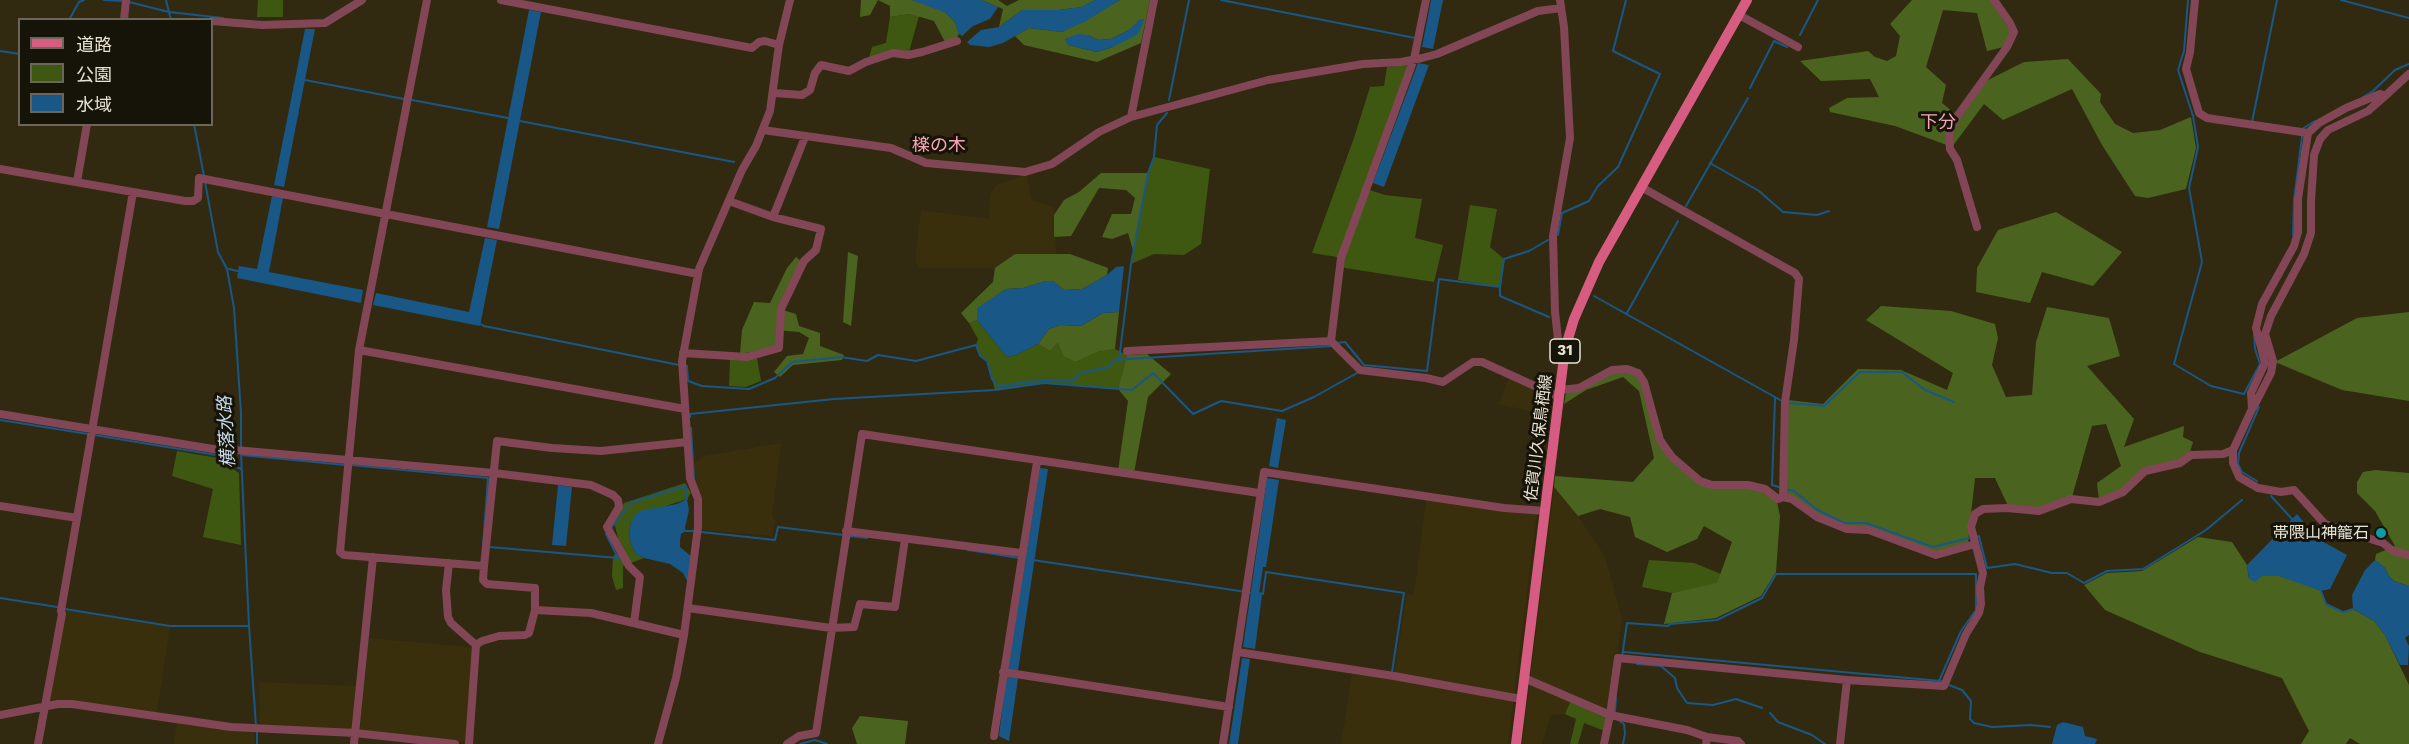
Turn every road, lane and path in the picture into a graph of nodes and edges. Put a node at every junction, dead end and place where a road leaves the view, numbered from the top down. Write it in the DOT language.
graph roads {
  1 [pos="362,0"];
  2 [pos="428,0"];
  3 [pos="501,0"];
  4 [pos="790,0"];
  5 [pos="1154,0"];
  6 [pos="1426,0"];
  7 [pos="1747,0"];
  8 [pos="1994,0"];
  9 [pos="2194,0"];
  10 [pos="125,3"];
  11 [pos="1561,4"];
  12 [pos="1739,15"];
  13 [pos="124,18"];
  14 [pos="213,21"];
  15 [pos="957,41"];
  16 [pos="779,45"];
  17 [pos="1798,47"];
  18 [pos="1422,58"];
  19 [pos="2409,74"];
  20 [pos="774,93"];
  21 [pos="2385,96"];
  22 [pos="1131,117"];
  23 [pos="87,126"];
  24 [pos="763,130"];
  25 [pos="2308,133"];
  26 [pos="805,137"];
  27 [pos="0,169"];
  28 [pos="77,182"];
  29 [pos="1641,187"];
  30 [pos="133,192"];
  31 [pos="729,201"];
  32 [pos="386,213"];
  33 [pos="773,217"];
  34 [pos="1977,227"];
  35 [pos="698,274"];
  36 [pos="1334,343"];
  37 [pos="1565,349"];
  38 [pos="359,350"];
  39 [pos="1127,351"];
  40 [pos="682,361"];
  41 [pos="1559,394"];
  42 [pos="685,409"];
  43 [pos="2252,409"];
  44 [pos="0,414"];
  45 [pos="91,434"];
  46 [pos="687,442"];
  47 [pos="2233,450"];
  48 [pos="1036,462"];
  49 [pos="347,463"];
  50 [pos="494,473"];
  51 [pos="1260,494"];
  52 [pos="1783,496"];
  53 [pos="0,506"];
  54 [pos="1545,511"];
  55 [pos="77,518"];
  56 [pos="846,536"];
  57 [pos="904,543"];
  58 [pos="1975,544"];
  59 [pos="2409,555"];
  60 [pos="373,557"];
  61 [pos="1020,557"];
  62 [pos="449,563"];
  63 [pos="484,566"];
  64 [pos="688,608"];
  65 [pos="535,610"];
  66 [pos="634,623"];
  67 [pos="831,628"];
  68 [pos="684,635"];
  69 [pos="476,645"];
  70 [pos="1238,652"];
  71 [pos="1003,672"];
  72 [pos="1524,678"];
  73 [pos="1847,680"];
  74 [pos="1521,699"];
  75 [pos="44,707"];
  76 [pos="1229,707"];
  77 [pos="1611,711"];
  78 [pos="0,715"];
  79 [pos="355,733"];
  80 [pos="994,736"];
  81 [pos="1706,741"];
  82 [pos="38,744"];
  83 [pos="354,744"];
  84 [pos="455,744"];
  85 [pos="469,744"];
  86 [pos="658,744"];
  87 [pos="787,744"];
  88 [pos="1223,744"];
  89 [pos="1516,744"];
  90 [pos="1604,744"];
  91 [pos="1741,744"];
  92 [pos="1840,744"];
  1 -- 14 [label="street"];
  2 -- 32 [label="street"];
  3 -- 16 [label="street"];
  4 -- 16 [label="street"];
  5 -- 22 [label="street"];
  6 -- 18 [label="street"];
  7 -- 12 [label="main road, 佐賀川久保鳥栖線 / 31"];
  8 -- 34 [label="street"];
  9 -- 25 [label="street"];
  10 -- 13 [label="street"];
  11 -- 18 [label="street"];
  11 -- 37 [label="street"];
  12 -- 17 [label="street"];
  12 -- 29 [label="main road, 佐賀川久保鳥栖線 / 31"];
  15 -- 20 [label="street"];
  16 -- 20 [label="street"];
  18 -- 22 [label="street"];
  18 -- 36 [label="street"];
  19 -- 21 [label="street"];
  20 -- 24 [label="street"];
  21 -- 25 [label="street"];
  21 -- 43 [label="street"];
  22 -- 26 [label="street"];
  23 -- 28 [label="street"];
  24 -- 26 [label="street"];
  24 -- 31 [label="street"];
  25 -- 43 [label="street"];
  26 -- 33 [label="street"];
  27 -- 28 [label="street"];
  28 -- 30 [label="street"];
  29 -- 37 [label="main road, 佐賀川久保鳥栖線 / 31"];
  29 -- 52 [label="street"];
  30 -- 32 [label="street"];
  30 -- 45 [label="street"];
  31 -- 33 [label="street"];
  31 -- 35 [label="street"];
  32 -- 35 [label="street"];
  32 -- 38 [label="street"];
  33 -- 40 [label="street"];
  35 -- 40 [label="street"];
  36 -- 39 [label="street"];
  36 -- 41 [label="street"];
  37 -- 41 [label="main road, 佐賀川久保鳥栖線 / 31"];
  38 -- 42 [label="street"];
  38 -- 49 [label="street"];
  40 -- 42 [label="street"];
  41 -- 52 [label="street"];
  41 -- 54 [label="main road, 佐賀川久保鳥栖線 / 31"];
  42 -- 46 [label="street"];
  43 -- 47 [label="street"];
  44 -- 45 [label="street"];
  45 -- 49 [label="street"];
  45 -- 55 [label="street"];
  46 -- 50 [label="street"];
  46 -- 64 [label="street"];
  47 -- 58 [label="street"];
  47 -- 59 [label="street"];
  48 -- 51 [label="street"];
  48 -- 56 [label="street"];
  48 -- 61 [label="street"];
  49 -- 50 [label="street"];
  49 -- 60 [label="street"];
  50 -- 63 [label="street"];
  50 -- 66 [label="street"];
  51 -- 54 [label="street"];
  51 -- 70 [label="street"];
  52 -- 58 [label="street"];
  53 -- 55 [label="street"];
  54 -- 72 [label="main road, 佐賀川久保鳥栖線 / 31"];
  55 -- 75 [label="street"];
  56 -- 57 [label="street"];
  56 -- 67 [label="street"];
  57 -- 61 [label="street"];
  57 -- 67 [label="street"];
  58 -- 73 [label="street"];
  60 -- 62 [label="street"];
  60 -- 79 [label="street"];
  61 -- 71 [label="street"];
  62 -- 63 [label="street"];
  62 -- 69 [label="street"];
  63 -- 65 [label="street"];
  64 -- 67 [label="street"];
  64 -- 68 [label="street"];
  65 -- 66 [label="street"];
  65 -- 69 [label="street"];
  66 -- 68 [label="street"];
  67 -- 87 [label="street"];
  68 -- 86 [label="street"];
  69 -- 85 [label="street"];
  70 -- 74 [label="street"];
  70 -- 76 [label="street"];
  71 -- 76 [label="street"];
  71 -- 80 [label="street"];
  72 -- 74 [label="main road, 佐賀川久保鳥栖線 / 31"];
  72 -- 77 [label="street"];
  73 -- 77 [label="street"];
  73 -- 92 [label="street"];
  74 -- 89 [label="main road, 佐賀川久保鳥栖線 / 31"];
  75 -- 78 [label="street"];
  75 -- 79 [label="street"];
  75 -- 82 [label="street"];
  76 -- 88 [label="street"];
  77 -- 81 [label="street"];
  77 -- 90 [label="street"];
  79 -- 83 [label="street"];
  79 -- 84 [label="street"];
  81 -- 91 [label="street"];
}
